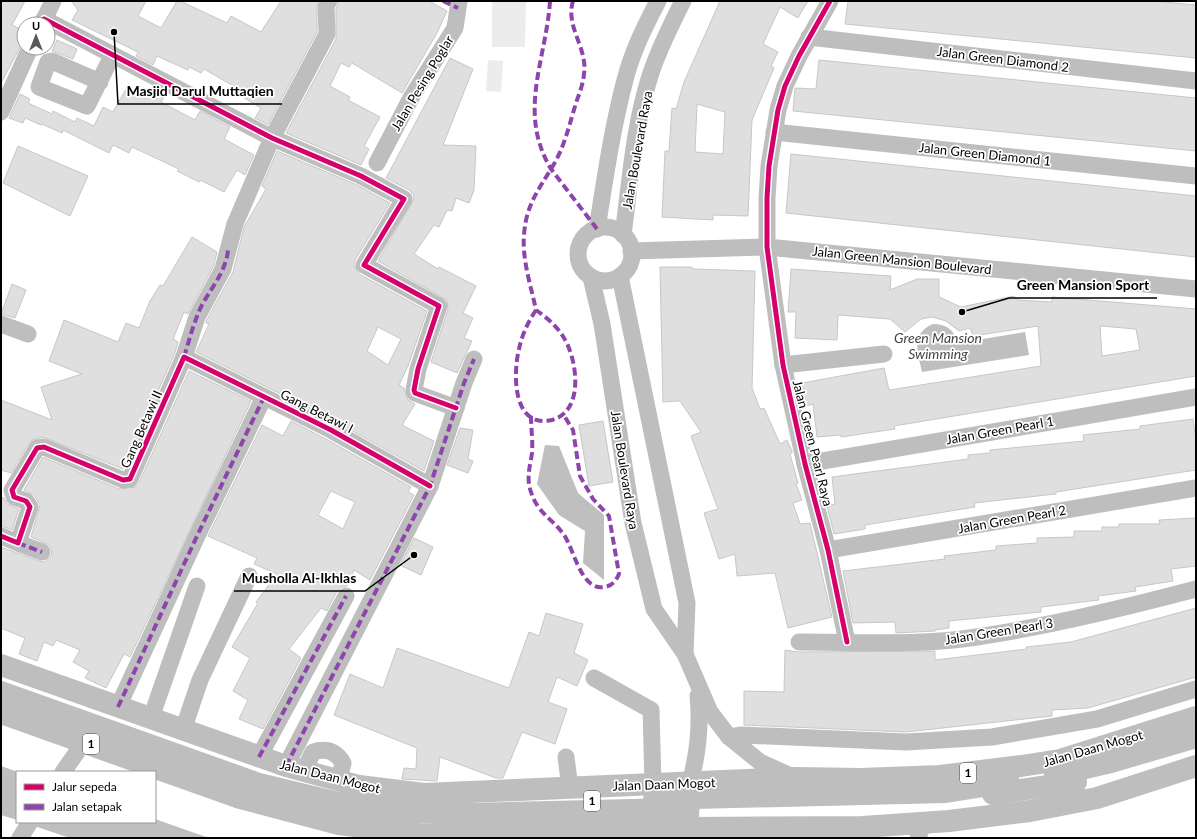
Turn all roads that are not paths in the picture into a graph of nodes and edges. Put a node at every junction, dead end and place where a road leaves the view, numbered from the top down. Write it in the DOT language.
graph roads {
  1 [pos="53,1"];
  2 [pos="329,1"];
  3 [pos="658,1"];
  4 [pos="684,1"];
  5 [pos="830,1"];
  6 [pos="453,3"];
  7 [pos="46,16"];
  8 [pos="56,28"];
  9 [pos="809,37"];
  10 [pos="26,56"];
  11 [pos="112,56"];
  12 [pos="100,82"];
  13 [pos="1196,82"];
  14 [pos="1,112"];
  15 [pos="774,132"];
  16 [pos="272,138"];
  17 [pos="377,162"];
  18 [pos="1196,176"];
  19 [pos="596,229"];
  20 [pos="623,235"];
  21 [pos="767,247"];
  22 [pos="631,251"];
  23 [pos="620,276"];
  24 [pos="591,277"];
  25 [pos="1196,289"];
  26 [pos="1,324"];
  27 [pos="28,334"];
  28 [pos="884,354"];
  29 [pos="188,359"];
  30 [pos="474,359"];
  31 [pos="783,364"];
  32 [pos="264,397"];
  33 [pos="1196,397"];
  34 [pos="456,408"];
  35 [pos="805,464"];
  36 [pos="430,486"];
  37 [pos="1196,488"];
  38 [pos="1,536"];
  39 [pos="18,543"];
  40 [pos="828,550"];
  41 [pos="42,552"];
  42 [pos="249,576"];
  43 [pos="197,586"];
  44 [pos="1196,589"];
  45 [pos="346,596"];
  46 [pos="799,642"];
  47 [pos="848,642"];
  48 [pos="685,654"];
  49 [pos="129,658"];
  50 [pos="1,665"];
  51 [pos="1,678"];
  52 [pos="594,678"];
  53 [pos="697,684"];
  54 [pos="1196,689"];
  55 [pos="1,692"];
  56 [pos="114,706"];
  57 [pos="1,713"];
  58 [pos="1196,717"];
  59 [pos="150,718"];
  60 [pos="183,730"];
  61 [pos="729,737"];
  62 [pos="1196,737"];
  63 [pos="84,742"];
  64 [pos="1196,747"];
  65 [pos="1196,756"];
  66 [pos="259,757"];
  67 [pos="566,757"];
  68 [pos="1060,760"];
  69 [pos="1021,766"];
  70 [pos="1196,766"];
  71 [pos="295,769"];
  72 [pos="64,771"];
  73 [pos="795,778"];
  74 [pos="690,783"];
  75 [pos="653,784"];
  76 [pos="570,788"];
  77 [pos="1126,789"];
  78 [pos="1070,803"];
  79 [pos="1030,811"];
  80 [pos="29,823"];
  81 [pos="725,827"];
  82 [pos="920,830"];
  83 [pos="862,833"];
  84 [pos="688,835"];
  85 [pos="20,838"];
  1 -- 7 [label="street"];
  2 -- 16 [label="street"];
  3 -- 19 [label="street, Jalan Boulevard Raya"];
  4 -- 20 [label="street, Jalan Boulevard Raya"];
  5 -- 9 [label="street, Jalan Green Pearl Raya"];
  6 -- 17 [label="street, Jalan Pesing Poglar"];
  8 -- 11 [label="street"];
  9 -- 13 [label="street, Jalan Green Diamond 2"];
  9 -- 15 [label="street, Jalan Green Pearl Raya"];
  10 -- 14 [label="street"];
  11 -- 12 [label="street"];
  11 -- 16 [label="street"];
  15 -- 18 [label="street, Jalan Green Diamond 1"];
  15 -- 21 [label="street, Jalan Green Pearl Raya"];
  16 -- 29 [label="street"];
  16 -- 34 [label="street"];
  19 -- 20 [label="street"];
  19 -- 24 [label="street"];
  20 -- 22 [label="street"];
  21 -- 22 [label="street, Jalan Green Mansion Boulevard"];
  21 -- 25 [label="street, Jalan Green Mansion Boulevard"];
  21 -- 31 [label="street, Jalan Green Pearl Raya"];
  22 -- 23 [label="street"];
  23 -- 24 [label="street"];
  23 -- 48 [label="street, Jalan Boulevard Raya"];
  24 -- 48 [label="street, Jalan Boulevard Raya"];
  26 -- 27 [label="street"];
  28 -- 31 [label="street"];
  29 -- 32 [label="street, Gang Betawi I"];
  29 -- 39 [label="street, Gang Betawi II"];
  30 -- 34 [label="street"];
  31 -- 35 [label="street, Jalan Green Pearl Raya"];
  32 -- 36 [label="street, Gang Betawi I"];
  32 -- 56 [label="street"];
  33 -- 35 [label="street, Jalan Green Pearl 1"];
  34 -- 36 [label="street"];
  35 -- 40 [label="street, Jalan Green Pearl Raya"];
  36 -- 71 [label="street"];
  37 -- 40 [label="street, Jalan Green Pearl 2"];
  38 -- 39 [label="street"];
  39 -- 41 [label="street"];
  40 -- 47 [label="street, Jalan Green Pearl Raya"];
  42 -- 60 [label="street"];
  43 -- 59 [label="street"];
  44 -- 47 [label="street, Jalan Green Pearl 3"];
  45 -- 66 [label="street"];
  46 -- 47 [label="street, Jalan Green Pearl 3"];
  48 -- 53 [label="street, Jalan Boulevard Raya"];
  49 -- 56 [label="street"];
  50 -- 56 [label="highway, Jalan Daan Mogot / 1"];
  51 -- 62 [label="highway, Jalan Daan Mogot / 1"];
  52 -- 75 [label="street"];
  53 -- 61 [label="street, Jalan Boulevard Raya"];
  53 -- 74 [label="street, Jalan Boulevard Raya"];
  54 -- 61 [label="street"];
  55 -- 64 [label="highway, Jalan Daan Mogot / 1"];
  56 -- 59 [label="highway, Jalan Daan Mogot / 1"];
  57 -- 63 [label="highway, 1"];
  58 -- 68 [label="highway, Jalan Daan Mogot / 1"];
  59 -- 60 [label="highway, Jalan Daan Mogot / 1"];
  60 -- 66 [label="highway, Jalan Daan Mogot / 1"];
  61 -- 73 [label="street, Jalan Boulevard Raya"];
  63 -- 72 [label="street"];
  63 -- 84 [label="highway, 1"];
  65 -- 77 [label="street"];
  66 -- 71 [label="highway, Jalan Daan Mogot / 1"];
  67 -- 76 [label="street"];
  68 -- 69 [label="highway, Jalan Daan Mogot / 1"];
  68 -- 78 [label="highway"];
  69 -- 73 [label="highway, Jalan Daan Mogot / 1"];
  69 -- 79 [label="highway"];
  70 -- 77 [label="highway, 1"];
  71 -- 76 [label="highway, Jalan Daan Mogot / 1"];
  73 -- 74 [label="highway, Jalan Daan Mogot / 1"];
  74 -- 75 [label="highway, Jalan Daan Mogot / 1"];
  74 -- 81 [label="highway"];
  74 -- 84 [label="main road"];
  75 -- 76 [label="highway, Jalan Daan Mogot / 1"];
  77 -- 78 [label="highway, 1"];
  78 -- 79 [label="highway, 1"];
  79 -- 82 [label="highway, 1"];
  80 -- 85 [label="street"];
  81 -- 83 [label="highway, 1"];
  81 -- 84 [label="highway, 1"];
  82 -- 83 [label="highway, 1"];
}
